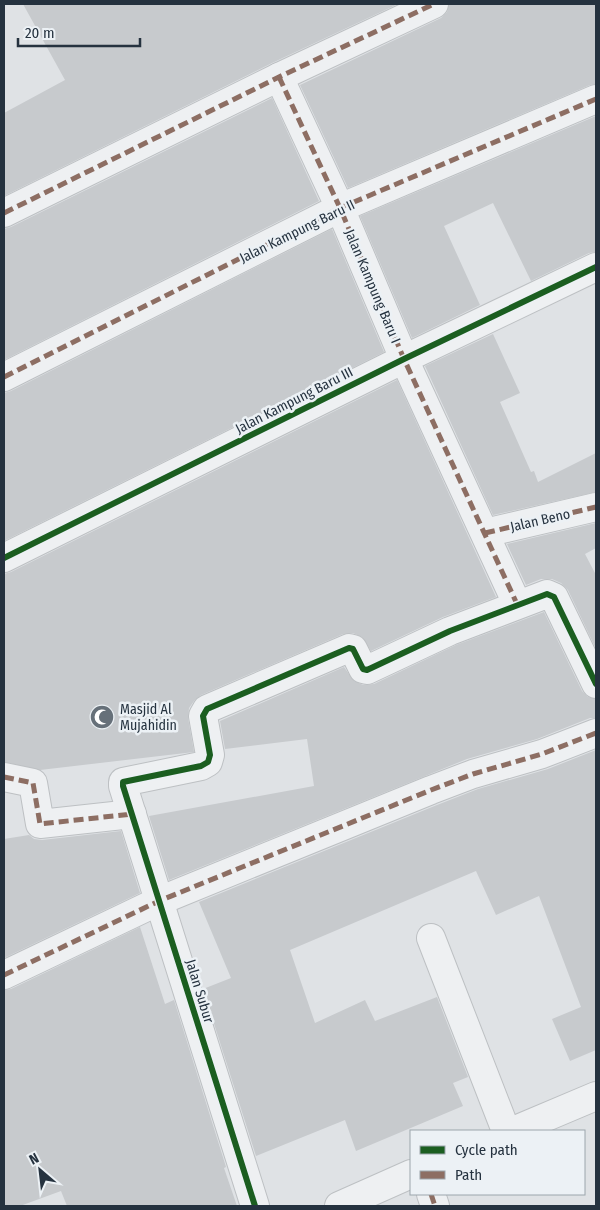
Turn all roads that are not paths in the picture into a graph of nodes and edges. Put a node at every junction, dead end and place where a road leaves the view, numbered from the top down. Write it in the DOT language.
graph roads {
  1 [pos="434,4"];
  2 [pos="279,76"];
  3 [pos="596,99"];
  4 [pos="340,208"];
  5 [pos="4,213"];
  6 [pos="596,266"];
  7 [pos="404,359"];
  8 [pos="4,376"];
  9 [pos="596,507"];
  10 [pos="485,533"];
  11 [pos="4,558"];
  12 [pos="517,604"];
  13 [pos="596,684"];
  14 [pos="596,734"];
  15 [pos="4,777"];
  16 [pos="132,814"];
  17 [pos="159,902"];
  18 [pos="431,938"];
  19 [pos="4,975"];
  20 [pos="596,1096"];
  21 [pos="506,1130"];
  22 [pos="515,1130"];
  23 [pos="410,1174"];
  24 [pos="255,1206"];
  25 [pos="339,1206"];
  1 -- 2 [label="street"];
  2 -- 4 [label="street, Jalan Kampung Baru I"];
  2 -- 5 [label="street"];
  3 -- 4 [label="street, Jalan Kampung Baru II"];
  4 -- 7 [label="street, Jalan Kampung Baru I"];
  4 -- 8 [label="street, Jalan Kampung Baru II"];
  6 -- 7 [label="street, Jalan Kampung Baru III"];
  7 -- 10 [label="street, Jalan Kampung Baru I"];
  7 -- 11 [label="street, Jalan Kampung Baru III"];
  9 -- 10 [label="street, Jalan Beno"];
  10 -- 12 [label="street, Jalan Kampung Baru I"];
  12 -- 13 [label="street"];
  12 -- 16 [label="street, Jalan Subur"];
  14 -- 17 [label="street"];
  15 -- 16 [label="street"];
  16 -- 17 [label="street, Jalan Subur"];
  17 -- 19 [label="street"];
  17 -- 24 [label="street, Jalan Subur"];
  18 -- 21 [label="street"];
  20 -- 22 [label="street"];
  23 -- 25 [label="street"];
}
